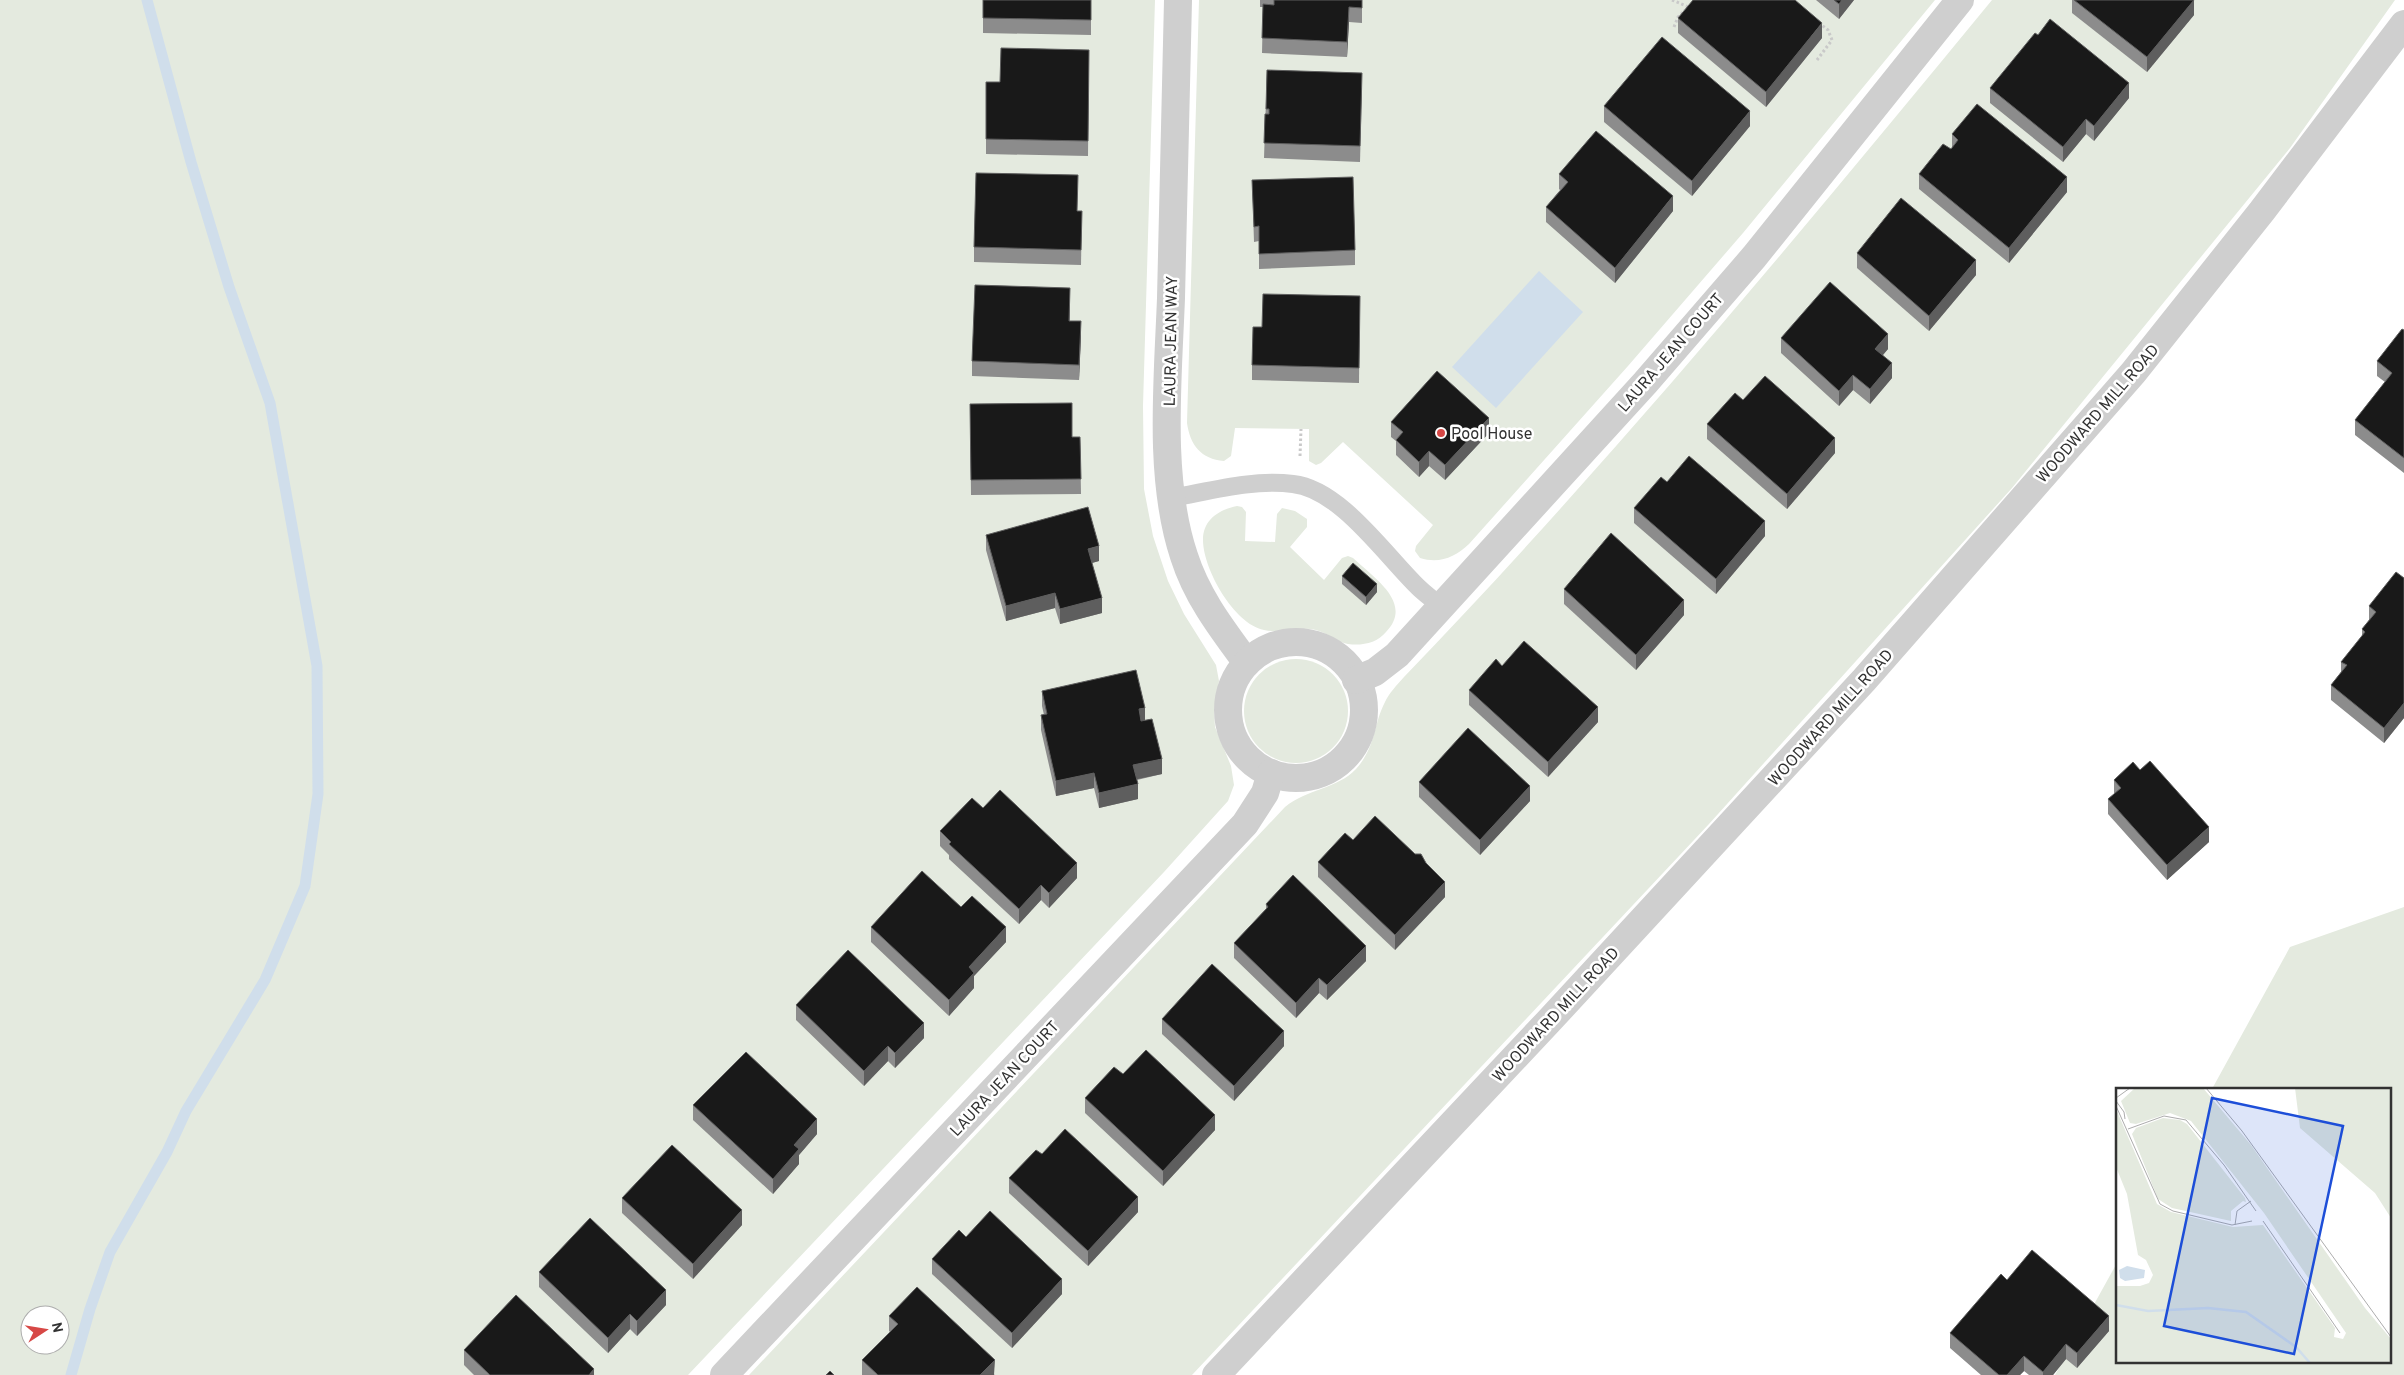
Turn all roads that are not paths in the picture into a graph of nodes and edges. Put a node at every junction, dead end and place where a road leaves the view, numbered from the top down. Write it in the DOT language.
graph roads {
  1 [pos="1178,0"];
  2 [pos="1960,0"];
  3 [pos="2404,24"];
  4 [pos="1171,498"];
  5 [pos="1441,607"];
  6 [pos="1247,662"];
  7 [pos="1356,680"];
  8 [pos="1271,773"];
  9 [pos="724,1375"];
  10 [pos="1216,1375"];
  1 -- 4 [label="street, LAURA JEAN WAY"];
  2 -- 5 [label="street, LAURA JEAN COURT"];
  3 -- 10 [label="street, WOODWARD MILL ROAD"];
  4 -- 5 [label="lane"];
  4 -- 6 [label="street, LAURA JEAN WAY"];
  5 -- 7 [label="street, LAURA JEAN COURT"];
  6 -- 7 [label="street"];
  6 -- 8 [label="street"];
  7 -- 8 [label="street"];
  8 -- 9 [label="street, LAURA JEAN COURT"];
}
